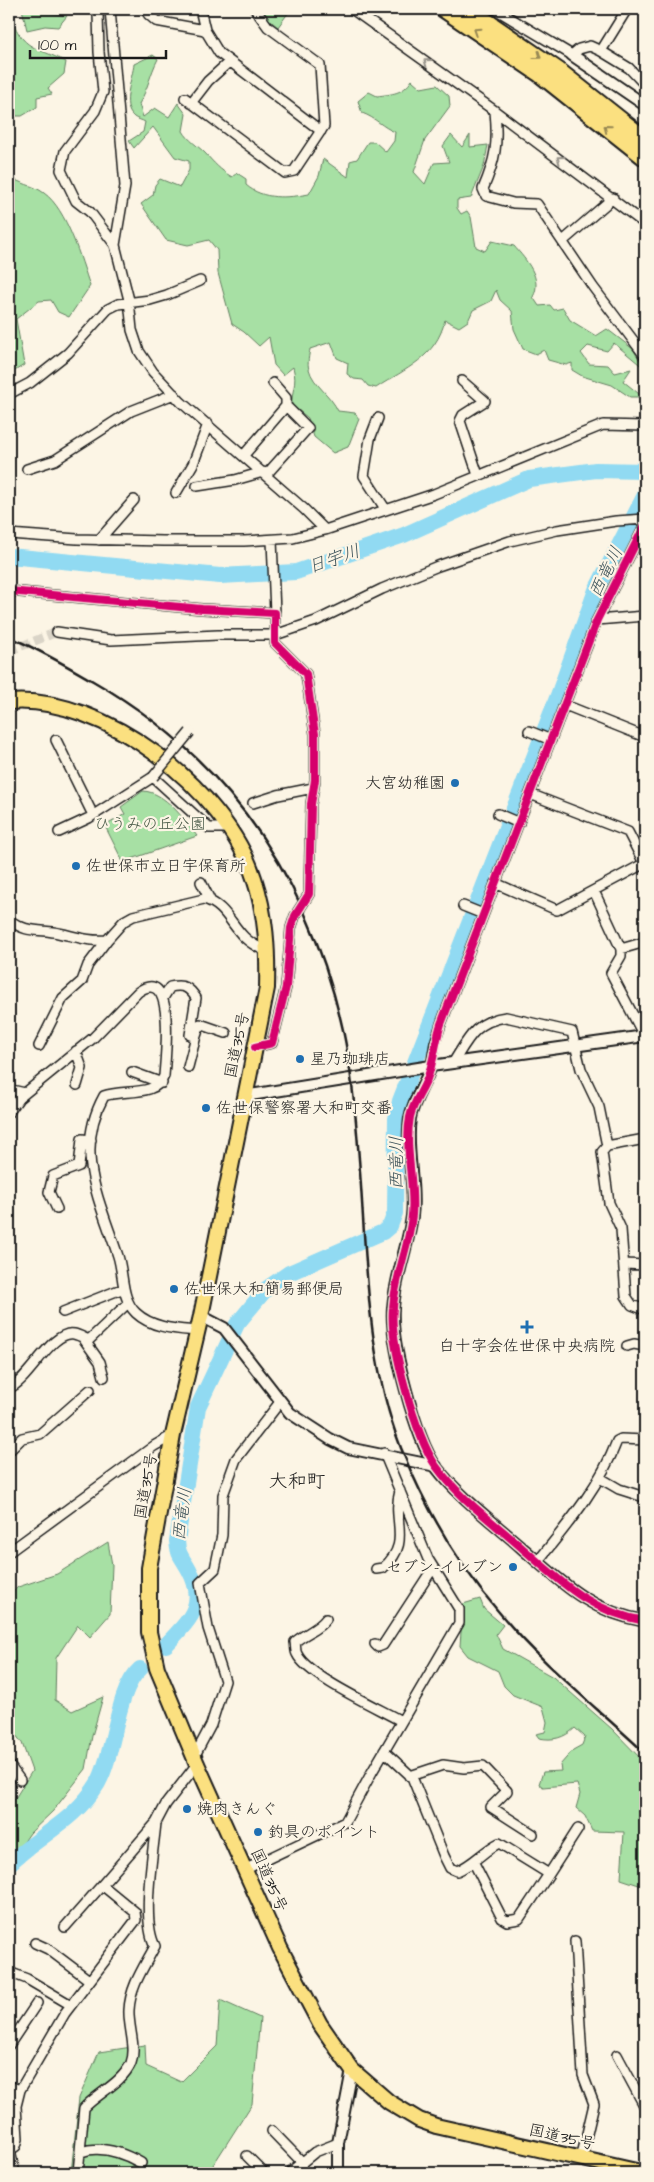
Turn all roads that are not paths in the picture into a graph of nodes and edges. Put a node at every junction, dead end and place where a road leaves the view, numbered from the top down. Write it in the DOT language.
graph roads {
  1 [pos="95,9"];
  2 [pos="110,9"];
  3 [pos="148,9"];
  4 [pos="200,9"];
  5 [pos="255,9"];
  6 [pos="352,9"];
  7 [pos="442,9"];
  8 [pos="469,9"];
  9 [pos="495,9"];
  10 [pos="627,9"];
  11 [pos="205,30"];
  12 [pos="601,51"];
  13 [pos="572,55"];
  14 [pos="229,62"];
  15 [pos="645,85"];
  16 [pos="645,105"];
  17 [pos="495,111"];
  18 [pos="321,131"];
  19 [pos="645,139"];
  20 [pos="645,158"];
  21 [pos="613,198"];
  22 [pos="645,224"];
  23 [pos="563,241"];
  24 [pos="114,245"];
  25 [pos="200,281"];
  26 [pos="129,303"];
  27 [pos="645,356"];
  28 [pos="462,381"];
  29 [pos="273,383"];
  30 [pos="9,394"];
  31 [pos="174,394"];
  32 [pos="286,406"];
  33 [pos="378,418"];
  34 [pos="208,424"];
  35 [pos="645,426"];
  36 [pos="244,455"];
  37 [pos="27,469"];
  38 [pos="264,474"];
  39 [pos="478,475"];
  40 [pos="197,486"];
  41 [pos="176,493"];
  42 [pos="134,500"];
  43 [pos="386,510"];
  44 [pos="643,521"];
  45 [pos="325,530"];
  46 [pos="9,534"];
  47 [pos="99,540"];
  48 [pos="272,540"];
  49 [pos="9,591"];
  50 [pos="275,613"];
  51 [pos="645,616"];
  52 [pos="598,620"];
  53 [pos="57,632"];
  54 [pos="275,635"];
  55 [pos="9,702"];
  56 [pos="565,705"];
  57 [pos="190,732"];
  58 [pos="530,732"];
  59 [pos="645,737"];
  60 [pos="548,739"];
  61 [pos="56,740"];
  62 [pos="153,777"];
  63 [pos="314,788"];
  64 [pos="530,794"];
  65 [pos="252,803"];
  66 [pos="93,815"];
  67 [pos="499,815"];
  68 [pos="516,822"];
  69 [pos="228,828"];
  70 [pos="59,832"];
  71 [pos="645,863"];
  72 [pos="200,882"];
  73 [pos="495,883"];
  74 [pos="594,891"];
  75 [pos="210,900"];
  76 [pos="464,906"];
  77 [pos="480,913"];
  78 [pos="9,920"];
  79 [pos="107,940"];
  80 [pos="645,942"];
  81 [pos="621,949"];
  82 [pos="268,952"];
  83 [pos="163,998"];
  84 [pos="226,1033"];
  85 [pos="196,1036"];
  86 [pos="645,1036"];
  87 [pos="39,1046"];
  88 [pos="576,1046"];
  89 [pos="255,1047"];
  90 [pos="76,1051"];
  91 [pos="453,1063"];
  92 [pos="432,1066"];
  93 [pos="188,1068"];
  94 [pos="132,1072"];
  95 [pos="162,1083"];
  96 [pos="77,1085"];
  97 [pos="9,1086"];
  98 [pos="22,1095"];
  99 [pos="244,1096"];
  100 [pos="9,1098"];
  101 [pos="9,1112"];
  102 [pos="645,1139"];
  103 [pos="91,1140"];
  104 [pos="607,1146"];
  105 [pos="57,1209"];
  106 [pos="624,1264"];
  107 [pos="645,1265"];
  108 [pos="124,1288"];
  109 [pos="128,1303"];
  110 [pos="645,1310"];
  111 [pos="63,1312"];
  112 [pos="201,1316"];
  113 [pos="197,1331"];
  114 [pos="83,1338"];
  115 [pos="627,1346"];
  116 [pos="645,1346"];
  117 [pos="104,1377"];
  118 [pos="9,1388"];
  119 [pos="90,1390"];
  120 [pos="280,1402"];
  121 [pos="173,1435"];
  122 [pos="645,1440"];
  123 [pos="9,1452"];
  124 [pos="384,1453"];
  125 [pos="436,1466"];
  126 [pos="600,1478"];
  127 [pos="645,1487"];
  128 [pos="400,1491"];
  129 [pos="643,1496"];
  130 [pos="9,1552"];
  131 [pos="538,1561"];
  132 [pos="433,1568"];
  133 [pos="376,1569"];
  134 [pos="326,1619"];
  135 [pos="645,1621"];
  136 [pos="375,1644"];
  137 [pos="402,1721"];
  138 [pos="384,1750"];
  139 [pos="196,1760"];
  140 [pos="9,1765"];
  141 [pos="410,1776"];
  142 [pos="20,1780"];
  143 [pos="156,1824"];
  144 [pos="578,1829"];
  145 [pos="533,1834"];
  146 [pos="474,1863"];
  147 [pos="246,1869"];
  148 [pos="549,1874"];
  149 [pos="102,1885"];
  150 [pos="65,1926"];
  151 [pos="575,1941"];
  152 [pos="35,1943"];
  153 [pos="9,1972"];
  154 [pos="89,1980"];
  155 [pos="37,2003"];
  156 [pos="71,2005"];
  157 [pos="9,2045"];
  158 [pos="617,2055"];
  159 [pos="352,2070"];
  160 [pos="9,2086"];
  161 [pos="20,2090"];
  162 [pos="645,2107"];
  163 [pos="272,2131"];
  164 [pos="338,2143"];
  165 [pos="10,2151"];
  166 [pos="81,2152"];
  167 [pos="247,2156"];
  168 [pos="581,2159"];
  169 [pos="302,2162"];
  170 [pos="141,2163"];
  171 [pos="15,2173"];
  172 [pos="78,2173"];
  173 [pos="264,2173"];
  174 [pos="289,2173"];
  175 [pos="300,2173"];
  176 [pos="338,2173"];
  177 [pos="645,2173"];
  1 -- 24 [label="street"];
  2 -- 24 [label="street"];
  3 -- 11 [label="street"];
  4 -- 11 [label="street"];
  5 -- 18 [label="street"];
  17 -- 6 [label="street, one-way"];
  20 -- 7 [label="highway, one-way"];
  8 -- 19 [label="highway, one-way"];
  9 -- 13 [label="street"];
  10 -- 12 [label="street"];
  11 -- 14 [label="street"];
  12 -- 13 [label="street"];
  12 -- 15 [label="street"];
  13 -- 16 [label="street"];
  14 -- 18 [label="street"];
  14 -- 18 [label="street"];
  21 -- 17 [label="street, one-way"];
  17 -- 23 [label="street"];
  21 -- 22 [label="street"];
  21 -- 23 [label="street"];
  23 -- 27 [label="street"];
  24 -- 26 [label="street"];
  25 -- 26 [label="street"];
  26 -- 30 [label="street"];
  26 -- 31 [label="street"];
  28 -- 39 [label="street"];
  29 -- 32 [label="street"];
  31 -- 34 [label="street"];
  31 -- 37 [label="street"];
  32 -- 36 [label="street"];
  32 -- 38 [label="street"];
  33 -- 43 [label="street"];
  34 -- 36 [label="street"];
  34 -- 41 [label="street"];
  35 -- 39 [label="street"];
  36 -- 38 [label="street"];
  38 -- 40 [label="street"];
  38 -- 45 [label="street"];
  39 -- 43 [label="street"];
  42 -- 47 [label="street"];
  43 -- 45 [label="street"];
  44 -- 52 [label="street"];
  44 -- 54 [label="street"];
  45 -- 48 [label="street"];
  46 -- 47 [label="street"];
  47 -- 48 [label="street"];
  48 -- 50 [label="street"];
  49 -- 50 [label="street"];
  50 -- 54 [label="street"];
  51 -- 52 [label="street"];
  52 -- 56 [label="street"];
  53 -- 54 [label="street"];
  54 -- 63 [label="street"];
  55 -- 69 [label="highway, 国道35号"];
  56 -- 59 [label="street"];
  56 -- 60 [label="street"];
  57 -- 62 [label="street, bridge"];
  58 -- 60 [label="street"];
  60 -- 64 [label="street"];
  61 -- 66 [label="street"];
  62 -- 66 [label="street"];
  62 -- 69 [label="street"];
  63 -- 65 [label="street"];
  63 -- 89 [label="street"];
  64 -- 68 [label="street"];
  64 -- 71 [label="street"];
  66 -- 70 [label="street"];
  67 -- 68 [label="street"];
  68 -- 73 [label="street"];
  69 -- 82 [label="highway, 国道35号"];
  71 -- 74 [label="street"];
  72 -- 75 [label="street"];
  73 -- 74 [label="street"];
  73 -- 77 [label="street"];
  74 -- 81 [label="street"];
  75 -- 79 [label="street"];
  75 -- 82 [label="street"];
  76 -- 77 [label="street"];
  77 -- 92 [label="street"];
  78 -- 79 [label="street"];
  79 -- 87 [label="street"];
  80 -- 81 [label="street"];
  81 -- 86 [label="street"];
  82 -- 89 [label="highway, 国道35号"];
  83 -- 85 [label="street"];
  83 -- 90 [label="street"];
  83 -- 95 [label="street"];
  84 -- 85 [label="street"];
  85 -- 93 [label="street"];
  86 -- 88 [label="street"];
  88 -- 91 [label="street"];
  88 -- 91 [label="street"];
  88 -- 104 [label="street"];
  89 -- 99 [label="highway, 国道35号"];
  90 -- 96 [label="street"];
  90 -- 98 [label="street"];
  91 -- 92 [label="street"];
  92 -- 99 [label="street"];
  92 -- 125 [label="street"];
  94 -- 95 [label="street"];
  95 -- 103 [label="street"];
  97 -- 98 [label="street"];
  98 -- 100 [label="street"];
  98 -- 101 [label="street"];
  99 -- 112 [label="highway, 国道35号"];
  102 -- 104 [label="street"];
  103 -- 105 [label="street"];
  103 -- 108 [label="street"];
  104 -- 106 [label="street"];
  106 -- 107 [label="street"];
  106 -- 110 [label="street"];
  108 -- 109 [label="street"];
  108 -- 111 [label="street"];
  109 -- 113 [label="street"];
  109 -- 114 [label="street"];
  112 -- 113 [label="highway, 国道35号"];
  112 -- 120 [label="street"];
  113 -- 121 [label="highway, 国道35号"];
  114 -- 117 [label="street"];
  114 -- 118 [label="street"];
  115 -- 116 [label="street"];
  119 -- 123 [label="street"];
  120 -- 124 [label="street"];
  120 -- 139 [label="street"];
  121 -- 130 [label="street"];
  121 -- 139 [label="highway, 国道35号"];
  122 -- 126 [label="street"];
  124 -- 125 [label="street"];
  124 -- 128 [label="street"];
  125 -- 131 [label="street"];
  126 -- 129 [label="street"];
  126 -- 131 [label="street"];
  127 -- 129 [label="street"];
  128 -- 132 [label="street"];
  128 -- 133 [label="street"];
  131 -- 135 [label="street"];
  132 -- 136 [label="street"];
  132 -- 137 [label="street"];
  134 -- 137 [label="street"];
  137 -- 138 [label="street"];
  138 -- 141 [label="street"];
  138 -- 147 [label="street"];
  139 -- 143 [label="street"];
  139 -- 147 [label="highway, 国道35号"];
  140 -- 142 [label="street"];
  141 -- 145 [label="street"];
  141 -- 146 [label="street"];
  143 -- 149 [label="street"];
  143 -- 166 [label="street"];
  144 -- 148 [label="street"];
  146 -- 148 [label="street"];
  146 -- 148 [label="street"];
  147 -- 159 [label="highway, 国道35号"];
  149 -- 150 [label="street"];
  149 -- 154 [label="street"];
  151 -- 168 [label="street"];
  152 -- 154 [label="street"];
  153 -- 156 [label="street"];
  154 -- 156 [label="street"];
  155 -- 157 [label="street"];
  156 -- 161 [label="street"];
  158 -- 162 [label="street"];
  159 -- 164 [label="street"];
  159 -- 168 [label="highway, 国道35号"];
  160 -- 161 [label="street"];
  161 -- 165 [label="street"];
  163 -- 169 [label="street"];
  164 -- 169 [label="street"];
  164 -- 176 [label="street"];
  165 -- 171 [label="street"];
  166 -- 170 [label="street"];
  166 -- 172 [label="street"];
  167 -- 173 [label="street"];
  168 -- 177 [label="highway, 国道35号"];
  169 -- 174 [label="street"];
  169 -- 175 [label="street"];
}
